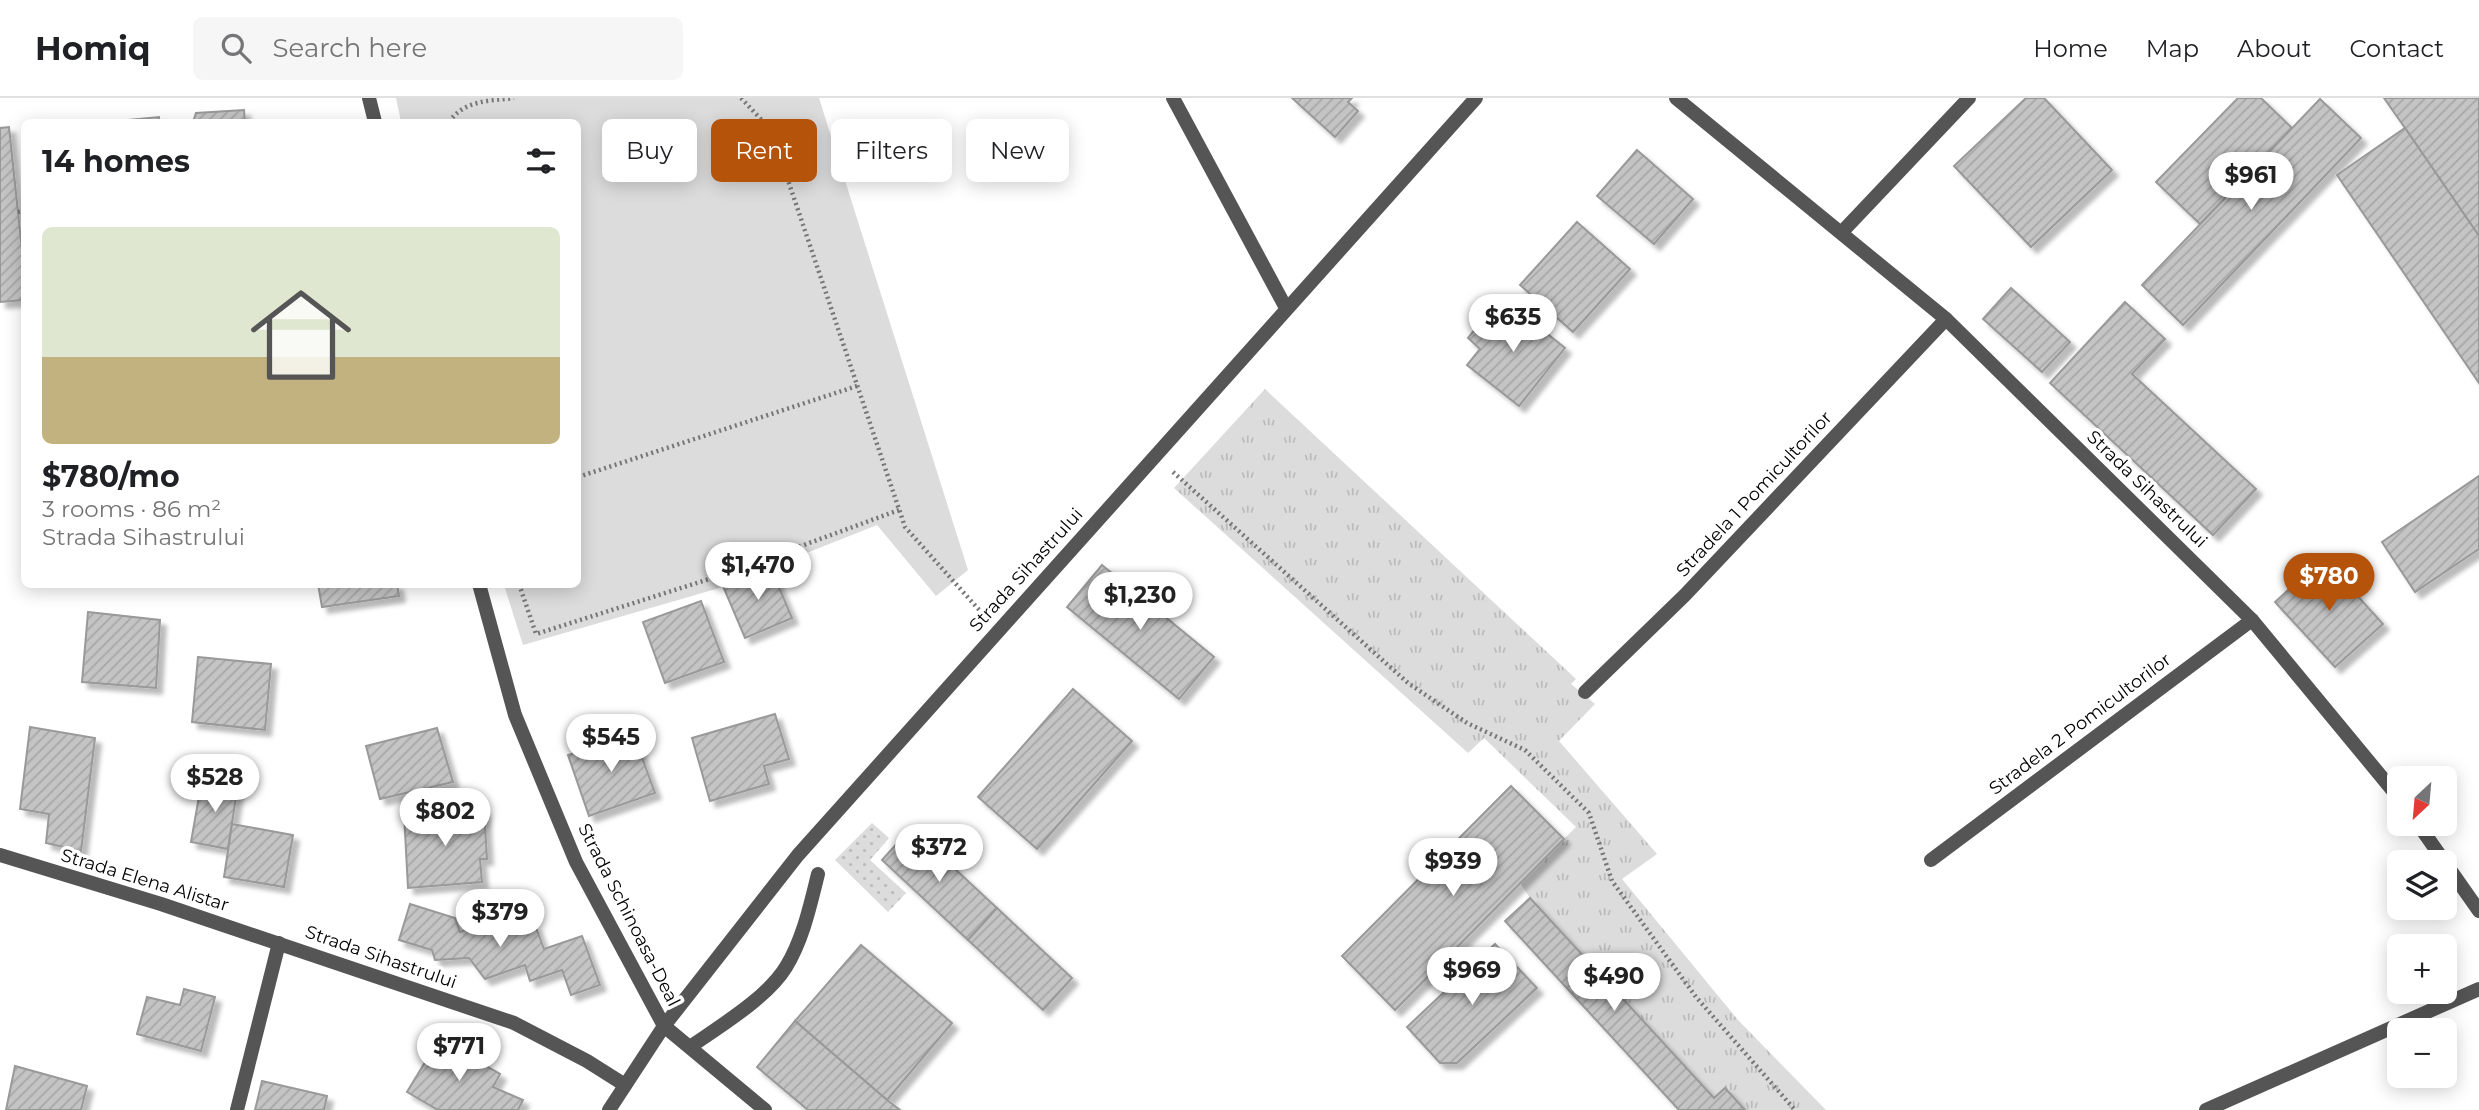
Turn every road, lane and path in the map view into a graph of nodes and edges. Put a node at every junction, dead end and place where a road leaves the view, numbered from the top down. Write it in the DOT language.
graph roads {
  1 [pos="369,98"];
  2 [pos="514,98"];
  3 [pos="741,98"];
  4 [pos="1173,98"];
  5 [pos="1476,98"];
  6 [pos="1676,98"];
  7 [pos="1969,98"];
  8 [pos="374,119"];
  9 [pos="452,119"];
  10 [pos="1842,232"];
  11 [pos="1286,308"];
  12 [pos="1946,319"];
  13 [pos="857,386"];
  14 [pos="1154,455"];
  15 [pos="581,476"];
  16 [pos="899,510"];
  17 [pos="480,588"];
  18 [pos="520,588"];
  19 [pos="2252,620"];
  20 [pos="998,631"];
  21 [pos="1586,692"];
  22 [pos="2387,783"];
  23 [pos="2426,836"];
  24 [pos="0,855"];
  25 [pos="1931,860"];
  26 [pos="818,874"];
  27 [pos="2479,911"];
  28 [pos="279,943"];
  29 [pos="2479,989"];
  30 [pos="664,1026"];
  31 [pos="690,1047"];
  32 [pos="625,1085"];
  33 [pos="237,1110"];
  34 [pos="609,1110"];
  35 [pos="765,1110"];
  36 [pos="1795,1110"];
  37 [pos="2206,1110"];
  1 -- 8 [label="street"];
  2 -- 9 [label="path"];
  3 -- 13 [label="path"];
  4 -- 11 [label="street"];
  5 -- 11 [label="street, Strada Sihastrului"];
  6 -- 10 [label="street, Strada Sihastrului"];
  7 -- 10 [label="street"];
  10 -- 12 [label="street, Strada Sihastrului"];
  11 -- 14 [label="street, Strada Sihastrului"];
  12 -- 19 [label="street, Strada Sihastrului"];
  12 -- 21 [label="street, Stradela 1 Pomicultorilor"];
  13 -- 15 [label="path"];
  13 -- 16 [label="path"];
  14 -- 20 [label="street, Strada Sihastrului"];
  14 -- 36 [label="path"];
  16 -- 18 [label="path"];
  16 -- 20 [label="path"];
  17 -- 30 [label="street, Strada Schinoasa-Deal"];
  19 -- 22 [label="street, Strada Sihastrului"];
  19 -- 25 [label="street, Stradela 2 Pomicultorilor"];
  20 -- 30 [label="street, Strada Sihastrului"];
  23 -- 27 [label="street"];
  24 -- 28 [label="street, Strada Elena Alistar"];
  26 -- 31 [label="street"];
  28 -- 32 [label="street, Strada Sihastrului"];
  28 -- 33 [label="street, Strada Sihastrului"];
  29 -- 37 [label="street"];
  30 -- 31 [label="street"];
  30 -- 32 [label="street, Strada Sihastrului"];
  31 -- 35 [label="street"];
  32 -- 34 [label="street, Strada Sihastrului"];
}
